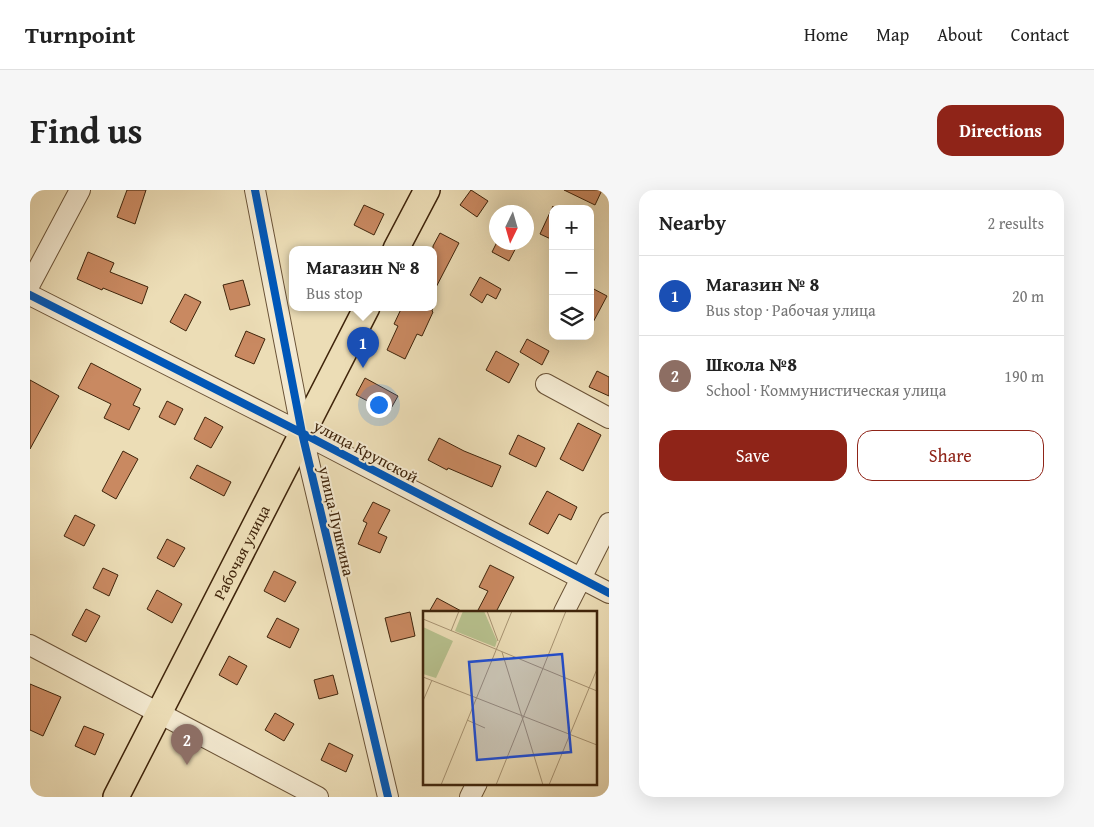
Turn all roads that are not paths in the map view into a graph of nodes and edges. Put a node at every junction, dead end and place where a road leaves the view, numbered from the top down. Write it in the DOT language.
graph roads {
  1 [pos="80,190"];
  2 [pos="255,190"];
  3 [pos="426,190"];
  4 [pos="398,246"];
  5 [pos="30,284"];
  6 [pos="30,295"];
  7 [pos="365,311"];
  8 [pos="546,384"];
  9 [pos="609,418"];
  10 [pos="302,433"];
  11 [pos="609,523"];
  12 [pos="580,579"];
  13 [pos="609,592"];
  14 [pos="564,611"];
  15 [pos="30,645"];
  16 [pos="159,712"];
  17 [pos="476,784"];
  18 [pos="116,797"];
  19 [pos="318,797"];
  20 [pos="388,797"];
  21 [pos="470,797"];
  1 -- 5 [label="street"];
  2 -- 10 [label="street, улица Пушкина"];
  3 -- 4 [label="main road"];
  6 -- 10 [label="street, улица Крупской"];
  7 -- 10 [label="main road, Рабочая улица"];
  8 -- 9 [label="street"];
  10 -- 12 [label="street, улица Крупской"];
  10 -- 16 [label="main road, Рабочая улица"];
  10 -- 20 [label="street, улица Пушкина"];
  11 -- 12 [label="street"];
  12 -- 13 [label="street, улица Крупской"];
  12 -- 14 [label="street"];
  15 -- 16 [label="street"];
  16 -- 18 [label="main road, Рабочая улица"];
  16 -- 19 [label="street"];
  17 -- 21 [label="street"];
}
